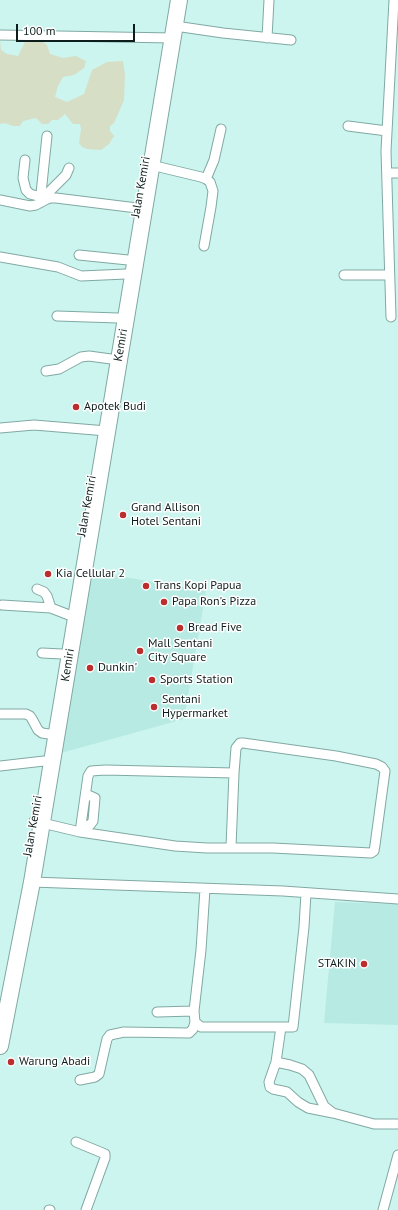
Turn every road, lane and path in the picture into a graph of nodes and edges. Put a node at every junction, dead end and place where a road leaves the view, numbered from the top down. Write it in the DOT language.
graph roads {
  1 [pos="171,0"];
  2 [pos="179,0"];
  3 [pos="269,0"];
  4 [pos="394,0"];
  5 [pos="171,34"];
  6 [pos="0,35"];
  7 [pos="266,38"];
  8 [pos="291,40"];
  9 [pos="394,65"];
  10 [pos="348,126"];
  11 [pos="221,129"];
  12 [pos="387,130"];
  13 [pos="47,136"];
  14 [pos="25,160"];
  15 [pos="151,166"];
  16 [pos="69,168"];
  17 [pos="387,173"];
  18 [pos="398,173"];
  19 [pos="206,179"];
  20 [pos="0,200"];
  21 [pos="43,200"];
  22 [pos="137,208"];
  23 [pos="204,246"];
  24 [pos="79,255"];
  25 [pos="0,257"];
  26 [pos="128,274"];
  27 [pos="344,275"];
  28 [pos="390,275"];
  29 [pos="57,316"];
  30 [pos="391,317"];
  31 [pos="118,318"];
  32 [pos="111,359"];
  33 [pos="46,371"];
  34 [pos="0,428"];
  35 [pos="103,431"];
  36 [pos="36,589"];
  37 [pos="2,605"];
  38 [pos="51,608"];
  39 [pos="69,615"];
  40 [pos="42,653"];
  41 [pos="62,654"];
  42 [pos="0,715"];
  43 [pos="49,734"];
  44 [pos="44,761"];
  45 [pos="0,766"];
  46 [pos="234,773"];
  47 [pos="38,822"];
  48 [pos="81,829"];
  49 [pos="231,847"];
  50 [pos="32,882"];
  51 [pos="205,889"];
  52 [pos="306,893"];
  53 [pos="398,899"];
  54 [pos="0,1012"];
  55 [pos="157,1012"];
  56 [pos="194,1012"];
  57 [pos="195,1022"];
  58 [pos="281,1027"];
  59 [pos="0,1046"];
  60 [pos="276,1062"];
  61 [pos="80,1080"];
  62 [pos="333,1113"];
  63 [pos="398,1124"];
  64 [pos="76,1142"];
  65 [pos="396,1163"];
  66 [pos="86,1210"];
  67 [pos="383,1210"];
  1 -- 5 [label="highway, Jalan Kemiri"];
  2 -- 5 [label="highway, Jalan Kemiri"];
  3 -- 7 [label="street"];
  4 -- 9 [label="street"];
  5 -- 6 [label="street"];
  5 -- 7 [label="street"];
  5 -- 15 [label="highway, Jalan Kemiri"];
  5 -- 22 [label="highway, Jalan Kemiri"];
  7 -- 8 [label="street"];
  9 -- 12 [label="street"];
  10 -- 12 [label="street"];
  11 -- 19 [label="street"];
  12 -- 17 [label="street"];
  13 -- 21 [label="street"];
  14 -- 21 [label="street"];
  15 -- 19 [label="street"];
  15 -- 26 [label="highway, Jalan Kemiri"];
  16 -- 21 [label="street"];
  17 -- 18 [label="street"];
  17 -- 28 [label="street"];
  19 -- 23 [label="street"];
  20 -- 21 [label="street"];
  21 -- 22 [label="street"];
  22 -- 26 [label="highway, Jalan Kemiri"];
  24 -- 26 [label="street"];
  25 -- 26 [label="street"];
  26 -- 31 [label="highway, Jalan Kemiri"];
  26 -- 35 [label="highway, Kemiri"];
  27 -- 28 [label="street"];
  28 -- 30 [label="street"];
  29 -- 31 [label="street"];
  31 -- 32 [label="highway, Jalan Kemiri"];
  32 -- 33 [label="street"];
  32 -- 35 [label="highway, Jalan Kemiri"];
  34 -- 35 [label="street"];
  35 -- 39 [label="highway, Jalan Kemiri"];
  35 -- 47 [label="highway, Kemiri"];
  36 -- 38 [label="street"];
  37 -- 38 [label="street"];
  38 -- 39 [label="street"];
  39 -- 41 [label="highway, Jalan Kemiri"];
  40 -- 41 [label="street"];
  41 -- 43 [label="highway, Jalan Kemiri"];
  42 -- 43 [label="street"];
  43 -- 44 [label="highway, Jalan Kemiri"];
  44 -- 45 [label="street"];
  44 -- 47 [label="highway, Jalan Kemiri"];
  46 -- 48 [label="street"];
  46 -- 49 [label="street"];
  46 -- 49 [label="street"];
  47 -- 48 [label="street"];
  47 -- 50 [label="highway, Kemiri"];
  47 -- 54 [label="highway, Jalan Kemiri"];
  48 -- 49 [label="street"];
  50 -- 51 [label="street"];
  50 -- 59 [label="highway, Kemiri"];
  51 -- 52 [label="street"];
  51 -- 56 [label="street"];
  52 -- 53 [label="street"];
  52 -- 58 [label="street"];
  55 -- 56 [label="street"];
  56 -- 57 [label="street"];
  57 -- 58 [label="street"];
  57 -- 61 [label="street"];
  58 -- 60 [label="street"];
  60 -- 62 [label="street"];
  60 -- 62 [label="street"];
  62 -- 63 [label="street"];
  64 -- 66 [label="street"];
  65 -- 67 [label="street"];
}
